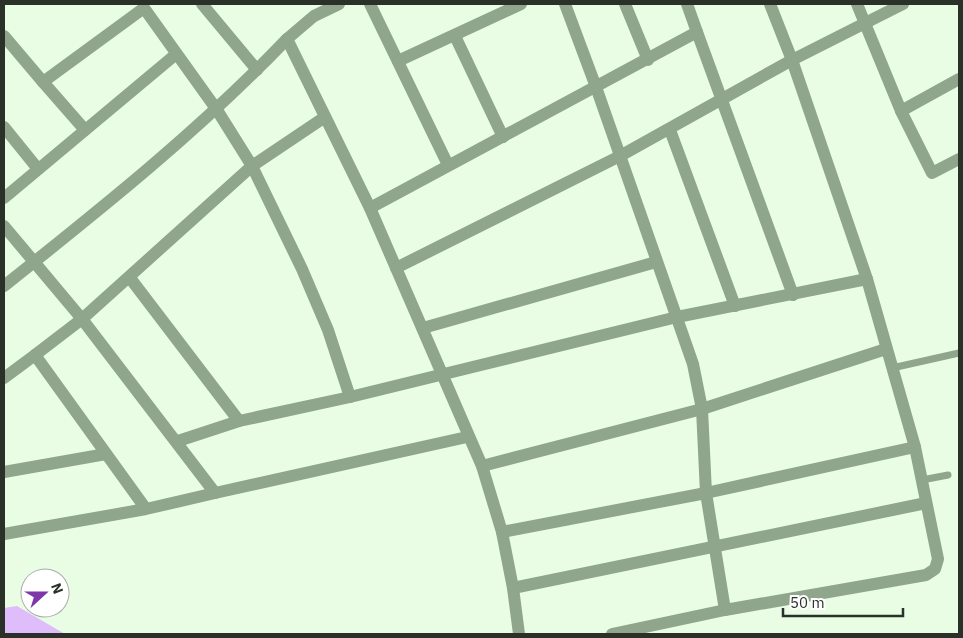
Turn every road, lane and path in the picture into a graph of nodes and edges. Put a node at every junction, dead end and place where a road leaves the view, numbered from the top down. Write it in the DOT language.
graph roads {
  1 [pos="202,4"];
  2 [pos="339,4"];
  3 [pos="370,4"];
  4 [pos="521,4"];
  5 [pos="564,4"];
  6 [pos="625,4"];
  7 [pos="687,4"];
  8 [pos="770,4"];
  9 [pos="857,4"];
  10 [pos="903,4"];
  11 [pos="864,24"];
  12 [pos="697,32"];
  13 [pos="4,36"];
  14 [pos="455,36"];
  15 [pos="288,39"];
  16 [pos="176,55"];
  17 [pos="648,60"];
  18 [pos="792,60"];
  19 [pos="398,61"];
  20 [pos="258,70"];
  21 [pos="959,79"];
  22 [pos="43,82"];
  23 [pos="596,86"];
  24 [pos="721,101"];
  25 [pos="217,110"];
  26 [pos="901,111"];
  27 [pos="325,117"];
  28 [pos="4,127"];
  29 [pos="85,130"];
  30 [pos="670,130"];
  31 [pos="503,137"];
  32 [pos="620,156"];
  33 [pos="959,159"];
  34 [pos="448,165"];
  35 [pos="252,166"];
  36 [pos="38,169"];
  37 [pos="4,198"];
  38 [pos="370,208"];
  39 [pos="4,226"];
  40 [pos="34,262"];
  41 [pos="656,262"];
  42 [pos="396,268"];
  43 [pos="130,278"];
  44 [pos="867,278"];
  45 [pos="4,286"];
  46 [pos="793,295"];
  47 [pos="735,306"];
  48 [pos="677,317"];
  49 [pos="82,319"];
  50 [pos="423,328"];
  51 [pos="886,348"];
  52 [pos="959,353"];
  53 [pos="35,355"];
  54 [pos="892,368"];
  55 [pos="440,374"];
  56 [pos="4,378"];
  57 [pos="350,397"];
  58 [pos="702,408"];
  59 [pos="239,421"];
  60 [pos="467,437"];
  61 [pos="178,441"];
  62 [pos="915,447"];
  63 [pos="106,454"];
  64 [pos="482,466"];
  65 [pos="4,472"];
  66 [pos="948,475"];
  67 [pos="922,480"];
  68 [pos="215,493"];
  69 [pos="706,493"];
  70 [pos="926,503"];
  71 [pos="146,509"];
  72 [pos="502,532"];
  73 [pos="4,534"];
  74 [pos="716,546"];
  75 [pos="513,588"];
  76 [pos="726,610"];
  77 [pos="519,634"];
  78 [pos="612,634"];
  1 -- 20 [label="street"];
  2 -- 15 [label="street"];
  3 -- 19 [label="street"];
  4 -- 14 [label="street"];
  5 -- 23 [label="street"];
  6 -- 17 [label="street"];
  7 -- 12 [label="street"];
  8 -- 18 [label="street"];
  9 -- 11 [label="street"];
  10 -- 11 [label="street"];
  11 -- 18 [label="street"];
  11 -- 26 [label="street"];
  12 -- 17 [label="street"];
  12 -- 24 [label="street"];
  13 -- 22 [label="street"];
  14 -- 19 [label="street"];
  14 -- 31 [label="street"];
  15 -- 20 [label="street"];
  15 -- 27 [label="street"];
  16 -- 22 [label="street"];
  16 -- 25 [label="street"];
  16 -- 29 [label="street"];
  17 -- 23 [label="street"];
  18 -- 24 [label="street"];
  18 -- 44 [label="street"];
  19 -- 34 [label="street"];
  20 -- 25 [label="street"];
  21 -- 26 [label="street"];
  22 -- 29 [label="street"];
  23 -- 31 [label="street"];
  23 -- 32 [label="street"];
  24 -- 30 [label="street"];
  24 -- 46 [label="street"];
  25 -- 35 [label="street"];
  25 -- 40 [label="street"];
  26 -- 33 [label="street"];
  27 -- 35 [label="street"];
  27 -- 38 [label="street"];
  28 -- 36 [label="street"];
  29 -- 36 [label="street"];
  30 -- 32 [label="street"];
  30 -- 47 [label="street"];
  31 -- 34 [label="street"];
  32 -- 41 [label="street"];
  32 -- 42 [label="street"];
  34 -- 38 [label="street"];
  35 -- 43 [label="street"];
  35 -- 57 [label="street"];
  36 -- 37 [label="street"];
  38 -- 42 [label="street"];
  39 -- 40 [label="street"];
  40 -- 45 [label="street"];
  40 -- 49 [label="street"];
  41 -- 48 [label="street"];
  41 -- 50 [label="street"];
  42 -- 50 [label="street"];
  43 -- 49 [label="street"];
  43 -- 59 [label="street"];
  44 -- 46 [label="street"];
  44 -- 51 [label="street"];
  46 -- 47 [label="street"];
  47 -- 48 [label="street"];
  48 -- 55 [label="street"];
  48 -- 58 [label="street"];
  49 -- 53 [label="street"];
  49 -- 61 [label="street"];
  50 -- 55 [label="street"];
  51 -- 54 [label="street"];
  51 -- 58 [label="street"];
  52 -- 54 [label="lane"];
  53 -- 56 [label="street"];
  53 -- 63 [label="street"];
  54 -- 62 [label="street"];
  55 -- 57 [label="street"];
  55 -- 60 [label="street"];
  57 -- 59 [label="street"];
  58 -- 64 [label="street"];
  58 -- 69 [label="street"];
  59 -- 61 [label="street"];
  60 -- 64 [label="street"];
  60 -- 68 [label="street"];
  61 -- 68 [label="street"];
  62 -- 67 [label="street"];
  62 -- 69 [label="street"];
  63 -- 65 [label="street"];
  63 -- 71 [label="street"];
  64 -- 72 [label="street"];
  66 -- 67 [label="lane"];
  67 -- 70 [label="street"];
  68 -- 71 [label="street"];
  69 -- 72 [label="street"];
  69 -- 74 [label="street"];
  70 -- 74 [label="street"];
  70 -- 76 [label="street"];
  71 -- 73 [label="street"];
  72 -- 75 [label="street"];
  74 -- 75 [label="street"];
  74 -- 76 [label="street"];
  75 -- 77 [label="street"];
  76 -- 78 [label="street"];
}
